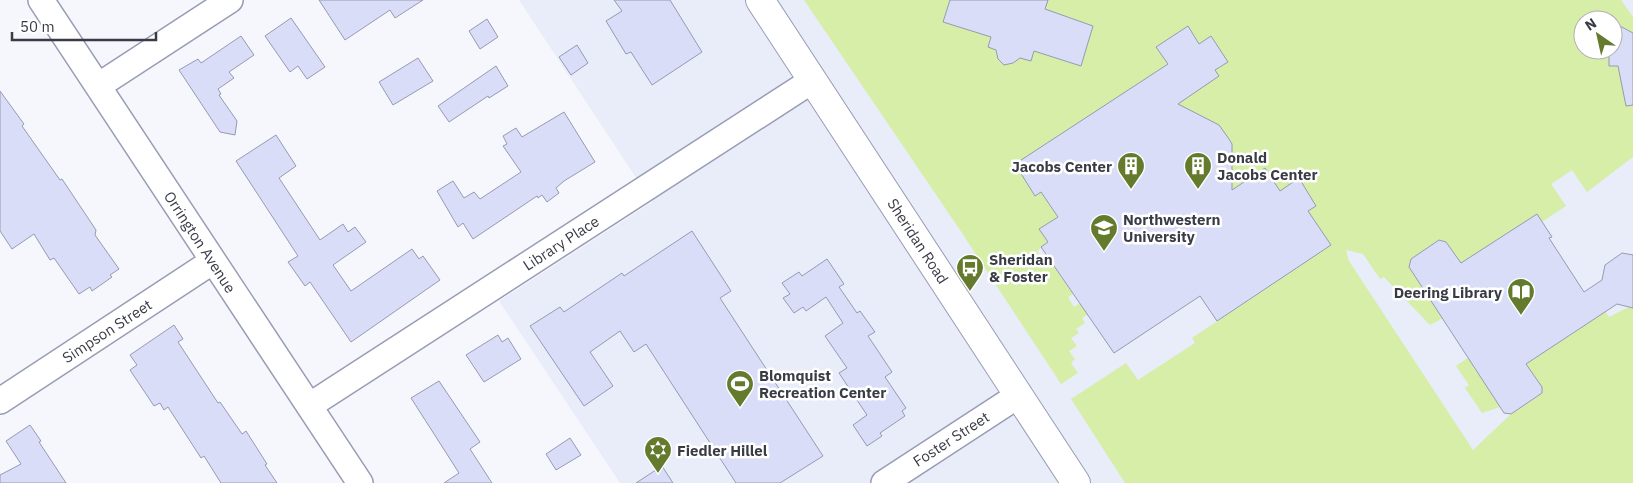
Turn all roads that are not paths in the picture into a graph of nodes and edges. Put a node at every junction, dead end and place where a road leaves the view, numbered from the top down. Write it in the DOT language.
graph roads {
  1 [pos="41,0"];
  2 [pos="230,0"];
  3 [pos="760,0"];
  4 [pos="812,80"];
  5 [pos="98,86"];
  6 [pos="213,261"];
  7 [pos="1019,395"];
  8 [pos="0,401"];
  9 [pos="309,406"];
  10 [pos="360,483"];
  11 [pos="884,483"];
  12 [pos="1076,483"];
  1 -- 5 [label="street, Orrington Avenue"];
  2 -- 5 [label="street"];
  3 -- 4 [label="main road, Sheridan Road"];
  4 -- 7 [label="main road, Sheridan Road"];
  4 -- 9 [label="street, Library Place"];
  5 -- 6 [label="street, Orrington Avenue"];
  6 -- 8 [label="street, Simpson Street"];
  6 -- 9 [label="street, Orrington Avenue"];
  7 -- 11 [label="street, Foster Street"];
  7 -- 12 [label="main road, Sheridan Road"];
  9 -- 10 [label="street, Orrington Avenue"];
}
